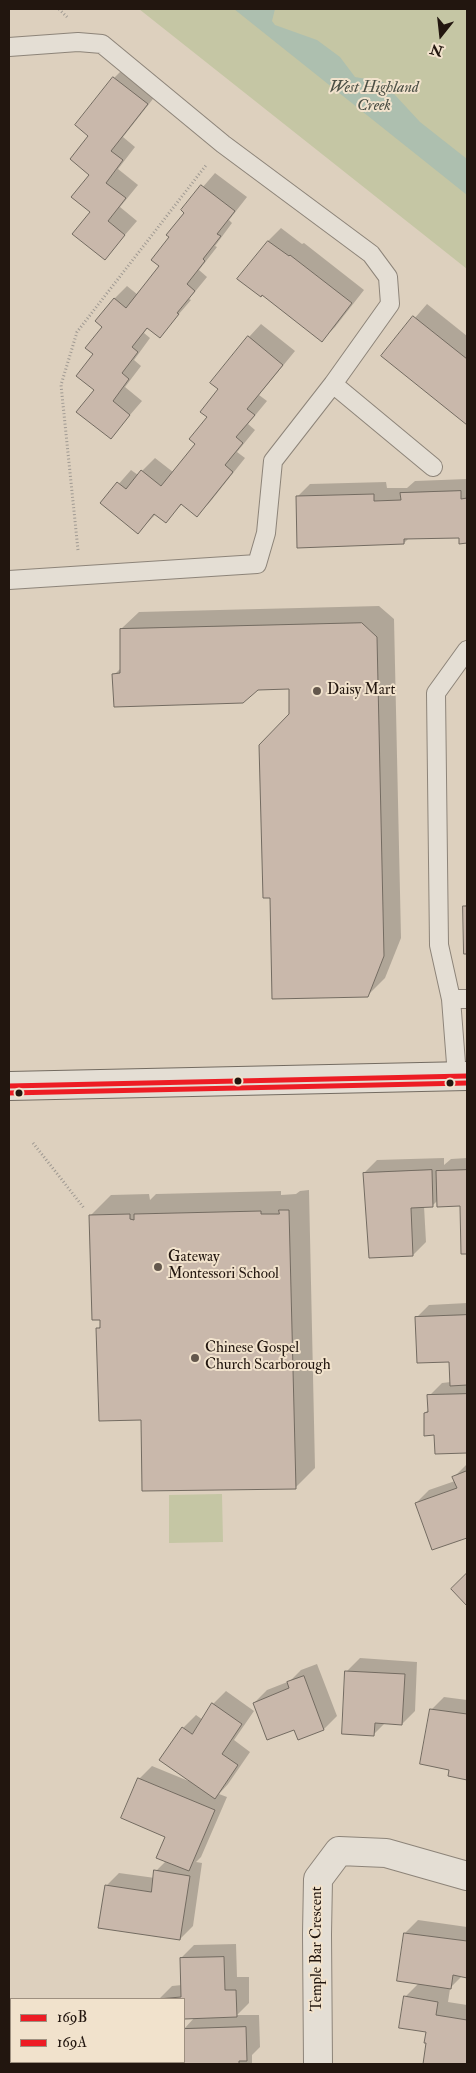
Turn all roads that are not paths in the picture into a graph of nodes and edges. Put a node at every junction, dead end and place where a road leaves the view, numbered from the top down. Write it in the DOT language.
graph roads {
  1 [pos="9,47"];
  2 [pos="333,384"];
  3 [pos="434,467"];
  4 [pos="9,580"];
  5 [pos="467,650"];
  6 [pos="459,999"];
  7 [pos="462,1076"];
  8 [pos="9,1086"];
  9 [pos="467,1876"];
  10 [pos="318,2064"];
  1 -- 2 [label="lane"];
  2 -- 3 [label="lane"];
  2 -- 4 [label="lane"];
  5 -- 6 [label="lane"];
  6 -- 7 [label="lane"];
  7 -- 8 [label="street"];
  9 -- 10 [label="street, Temple Bar Crescent"];
}
